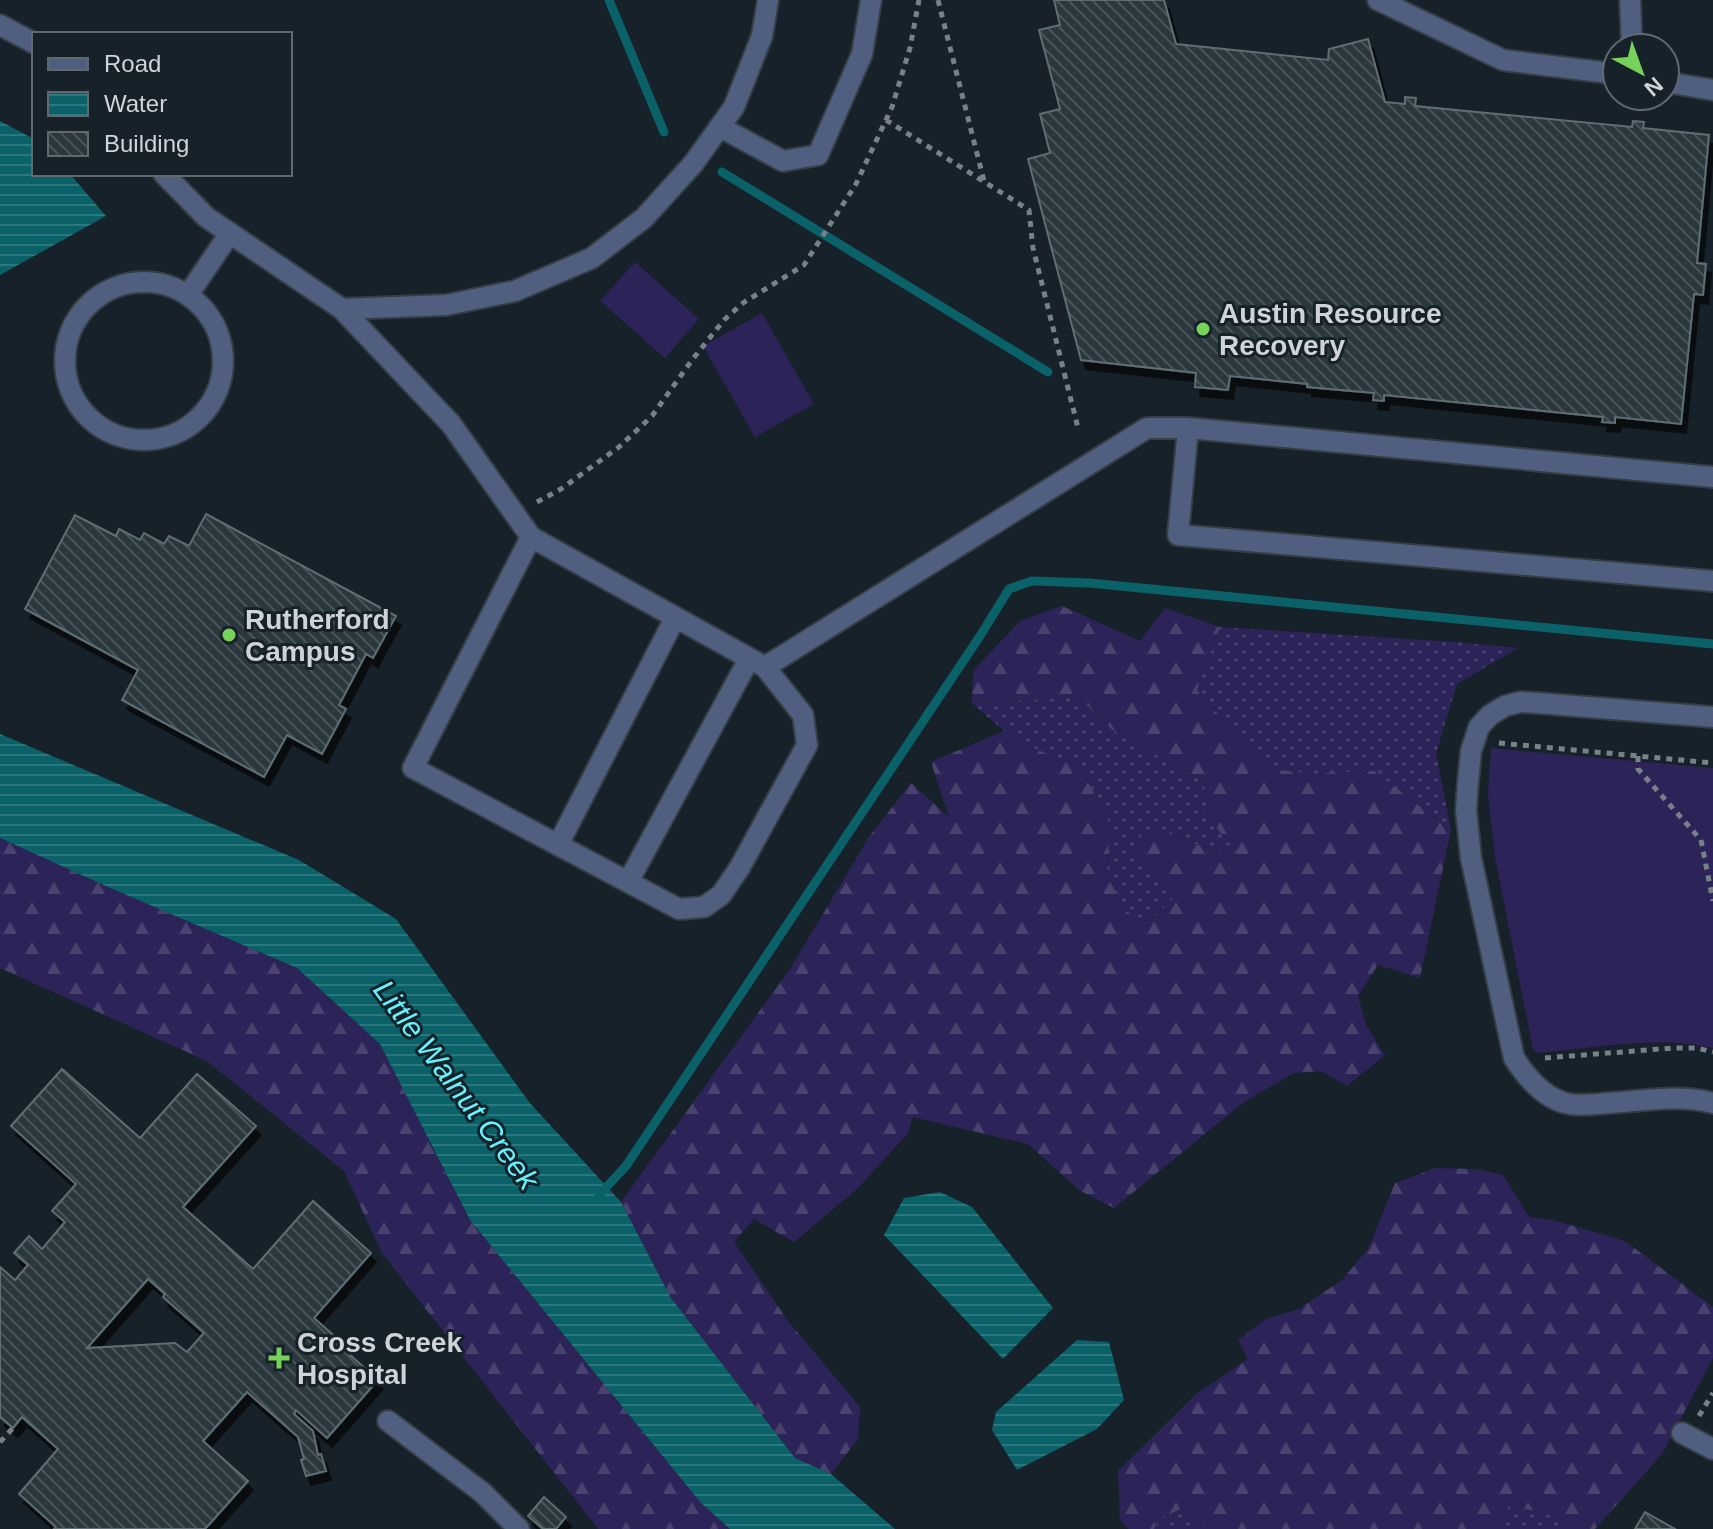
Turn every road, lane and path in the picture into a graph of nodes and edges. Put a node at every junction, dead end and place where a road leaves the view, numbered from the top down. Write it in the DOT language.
graph roads {
  1 [pos="768,0"];
  2 [pos="871,0"];
  3 [pos="919,0"];
  4 [pos="938,0"];
  5 [pos="1378,0"];
  6 [pos="1630,0"];
  7 [pos="0,25"];
  8 [pos="1631,32"];
  9 [pos="32,42"];
  10 [pos="1601,72"];
  11 [pos="1681,85"];
  12 [pos="1713,90"];
  13 [pos="886,120"];
  14 [pos="720,127"];
  15 [pos="166,176"];
  16 [pos="985,182"];
  17 [pos="230,233"];
  18 [pos="188,295"];
  19 [pos="342,309"];
  20 [pos="1078,428"];
  21 [pos="1188,428"];
  22 [pos="1713,477"];
  23 [pos="537,502"];
  24 [pos="531,537"];
  25 [pos="1713,581"];
  26 [pos="675,618"];
  27 [pos="757,663"];
  28 [pos="1713,717"];
  29 [pos="1474,740"];
  30 [pos="1638,756"];
  31 [pos="1713,763"];
  32 [pos="558,845"];
  33 [pos="628,882"];
  34 [pos="1713,901"];
  35 [pos="1713,1052"];
  36 [pos="1516,1060"];
  37 [pos="1713,1103"];
  38 [pos="388,1421"];
  39 [pos="13,1428"];
  40 [pos="1682,1433"];
  41 [pos="0,1442"];
  42 [pos="1713,1449"];
  43 [pos="519,1529"];
  1 -- 14 [label="street"];
  2 -- 14 [label="street"];
  3 -- 13 [label="path"];
  4 -- 16 [label="path"];
  5 -- 10 [label="street"];
  6 -- 8 [label="street"];
  7 -- 9 [label="street"];
  11 -- 12 [label="street"];
  13 -- 16 [label="path"];
  13 -- 23 [label="path"];
  14 -- 19 [label="street"];
  15 -- 17 [label="street"];
  16 -- 20 [label="path"];
  17 -- 18 [label="street"];
  17 -- 19 [label="street"];
  18 -- 18 [label="street"];
  19 -- 24 [label="street"];
  21 -- 22 [label="street"];
  21 -- 25 [label="street"];
  21 -- 27 [label="street"];
  24 -- 26 [label="street"];
  24 -- 32 [label="street"];
  26 -- 27 [label="street"];
  26 -- 32 [label="street"];
  27 -- 33 [label="street"];
  27 -- 33 [label="street"];
  28 -- 29 [label="street"];
  29 -- 30 [label="path"];
  29 -- 36 [label="street"];
  30 -- 31 [label="path"];
  30 -- 34 [label="path"];
  32 -- 33 [label="street"];
  35 -- 36 [label="path"];
  36 -- 37 [label="street"];
  38 -- 43 [label="street"];
  39 -- 41 [label="path"];
  40 -- 42 [label="street"];
}
